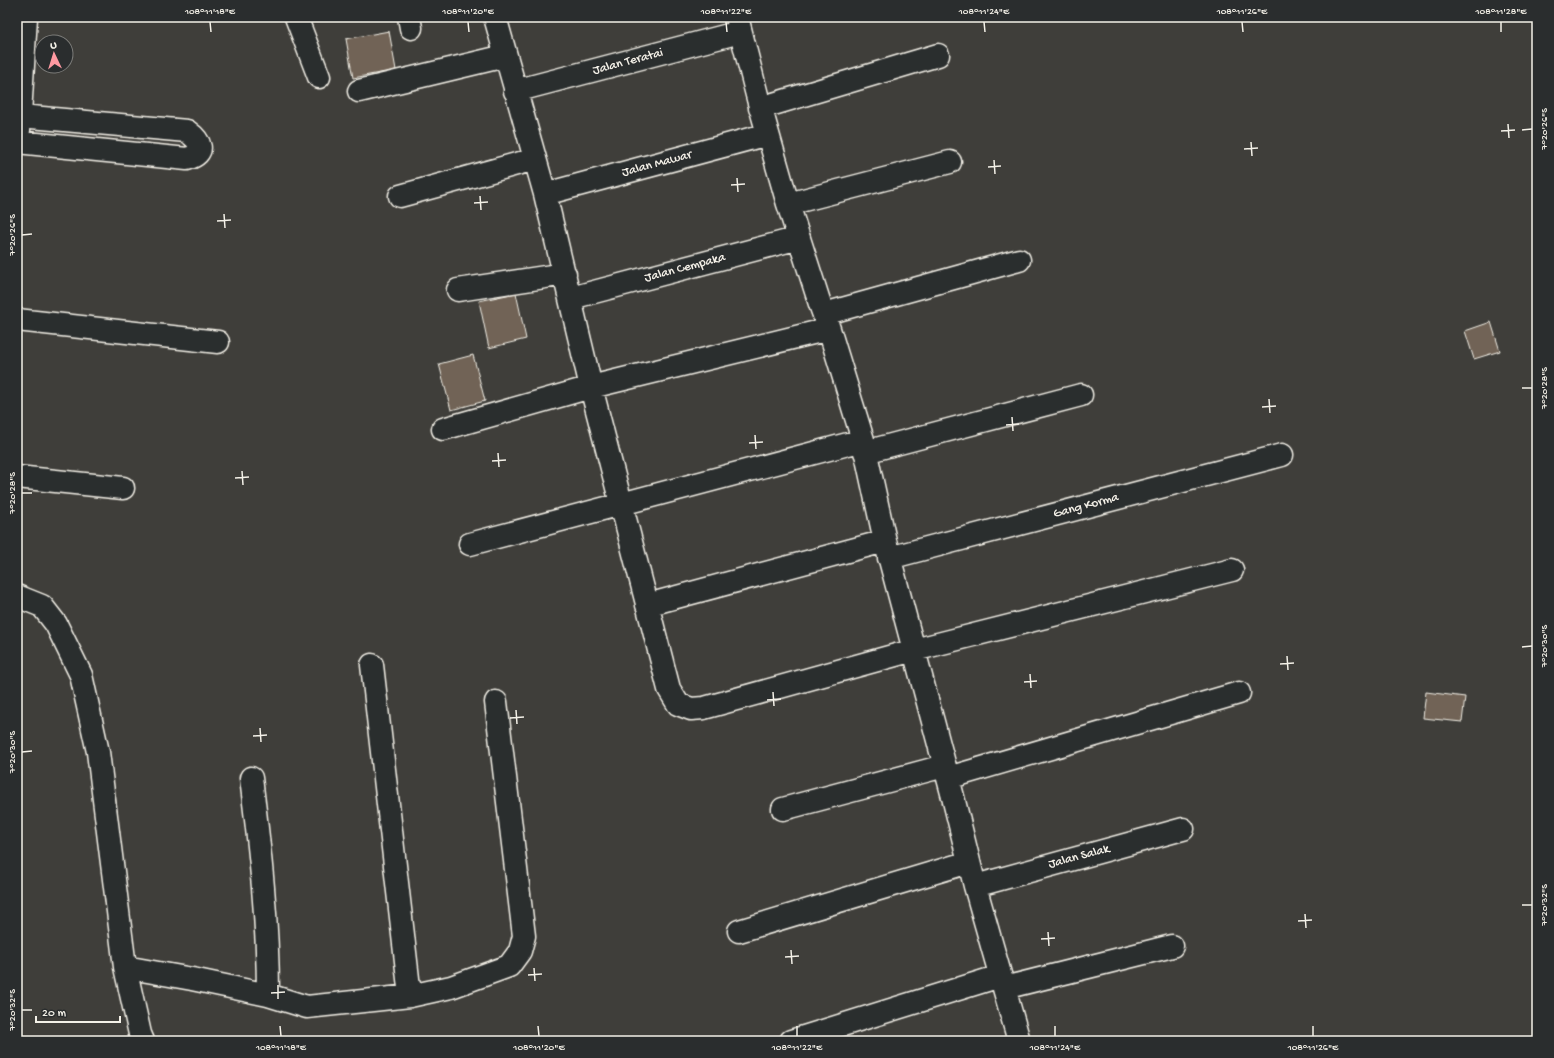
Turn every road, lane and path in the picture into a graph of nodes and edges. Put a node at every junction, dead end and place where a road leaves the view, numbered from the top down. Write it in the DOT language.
graph roads {
  1 [pos="26,17"];
  2 [pos="296,17"];
  3 [pos="495,17"];
  4 [pos="738,24"];
  5 [pos="938,55"];
  6 [pos="505,56"];
  7 [pos="319,77"];
  8 [pos="359,91"];
  9 [pos="515,91"];
  10 [pos="760,108"];
  11 [pos="19,117"];
  12 [pos="768,134"];
  13 [pos="17,143"];
  14 [pos="534,159"];
  15 [pos="950,162"];
  16 [pos="545,194"];
  17 [pos="400,196"];
  18 [pos="788,204"];
  19 [pos="799,238"];
  20 [pos="1019,260"];
  21 [pos="565,274"];
  22 [pos="458,290"];
  23 [pos="571,298"];
  24 [pos="17,320"];
  25 [pos="826,321"];
  26 [pos="218,342"];
  27 [pos="591,387"];
  28 [pos="1081,395"];
  29 [pos="443,428"];
  30 [pos="864,446"];
  31 [pos="1282,454"];
  32 [pos="17,477"];
  33 [pos="123,488"];
  34 [pos="621,504"];
  35 [pos="470,544"];
  36 [pos="887,549"];
  37 [pos="1232,570"];
  38 [pos="17,596"];
  39 [pos="647,604"];
  40 [pos="914,650"];
  41 [pos="372,665"];
  42 [pos="1239,693"];
  43 [pos="496,702"];
  44 [pos="946,772"];
  45 [pos="251,778"];
  46 [pos="783,809"];
  47 [pos="1183,829"];
  48 [pos="969,862"];
  49 [pos="975,886"];
  50 [pos="740,931"];
  51 [pos="1172,946"];
  52 [pos="125,967"];
  53 [pos="1002,982"];
  54 [pos="268,995"];
  55 [pos="410,996"];
  56 [pos="143,1041"];
  57 [pos="790,1041"];
  58 [pos="1019,1041"];
  1 -- 11 [label="street"];
  2 -- 7 [label="street"];
  3 -- 6 [label="street"];
  4 -- 9 [label="street, Jalan Teratai"];
  4 -- 10 [label="street"];
  5 -- 10 [label="street"];
  6 -- 8 [label="street"];
  6 -- 9 [label="street"];
  9 -- 14 [label="street"];
  10 -- 12 [label="street"];
  11 -- 13 [label="street"];
  11 -- 13 [label="street"];
  12 -- 16 [label="street, Jalan Mawar"];
  12 -- 18 [label="street"];
  14 -- 16 [label="street"];
  14 -- 17 [label="street"];
  15 -- 18 [label="street"];
  16 -- 21 [label="street"];
  18 -- 19 [label="street"];
  19 -- 23 [label="street, Jalan Cempaka"];
  19 -- 25 [label="street"];
  20 -- 25 [label="street"];
  21 -- 22 [label="street"];
  21 -- 23 [label="street"];
  23 -- 27 [label="street"];
  24 -- 26 [label="street"];
  25 -- 27 [label="street"];
  25 -- 30 [label="street"];
  27 -- 29 [label="street"];
  27 -- 34 [label="street"];
  28 -- 30 [label="street"];
  30 -- 34 [label="street"];
  30 -- 36 [label="street"];
  31 -- 36 [label="street, Gang Korma"];
  32 -- 33 [label="street"];
  34 -- 35 [label="street"];
  34 -- 39 [label="street"];
  36 -- 39 [label="street, Gang Korma"];
  36 -- 40 [label="street"];
  37 -- 40 [label="street"];
  38 -- 52 [label="street"];
  39 -- 40 [label="street"];
  40 -- 44 [label="street"];
  41 -- 55 [label="street"];
  42 -- 44 [label="street"];
  43 -- 55 [label="street"];
  44 -- 46 [label="street"];
  44 -- 48 [label="street"];
  45 -- 54 [label="street"];
  47 -- 49 [label="street, Jalan Salak"];
  48 -- 49 [label="street"];
  48 -- 50 [label="street"];
  49 -- 53 [label="street"];
  51 -- 53 [label="street"];
  52 -- 54 [label="street"];
  52 -- 56 [label="street"];
  53 -- 57 [label="street"];
  53 -- 58 [label="street"];
  54 -- 55 [label="street"];
}
